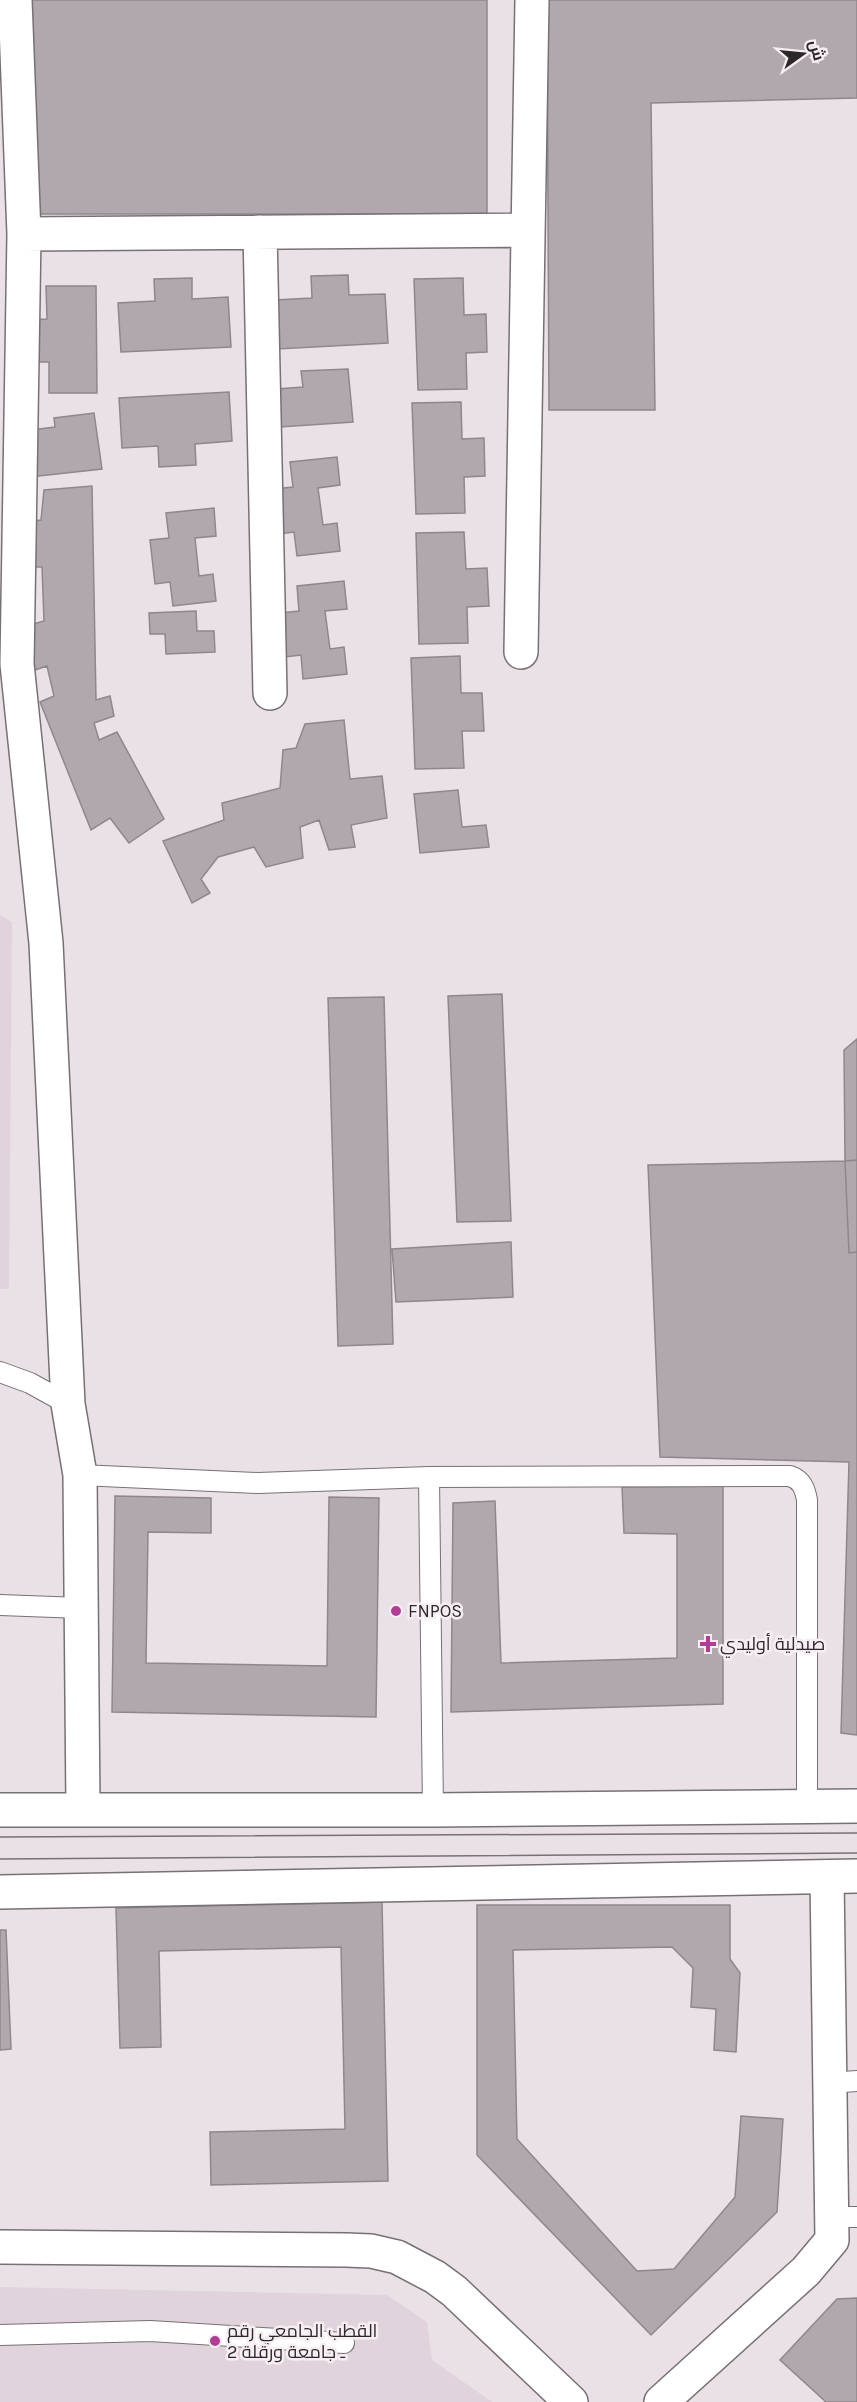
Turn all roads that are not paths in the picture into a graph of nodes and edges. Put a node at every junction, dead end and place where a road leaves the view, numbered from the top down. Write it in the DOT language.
graph roads {
  1 [pos="15,0"];
  2 [pos="532,0"];
  3 [pos="528,230"];
  4 [pos="261,232"];
  5 [pos="24,234"];
  6 [pos="521,652"];
  7 [pos="270,693"];
  8 [pos="0,1372"];
  9 [pos="68,1404"];
  10 [pos="80,1474"];
  11 [pos="429,1477"];
  12 [pos="0,1605"];
  13 [pos="81,1608"];
  14 [pos="807,1806"];
  15 [pos="857,1806"];
  16 [pos="82,1809"];
  17 [pos="0,1810"];
  18 [pos="434,1810"];
  19 [pos="842,1877"];
  20 [pos="0,1892"];
  21 [pos="843,2082"];
  22 [pos="845,2217"];
  23 [pos="0,2247"];
  24 [pos="0,2335"];
  25 [pos="344,2343"];
  26 [pos="571,2402"];
  27 [pos="661,2402"];
  1 -- 5 [label="street"];
  2 -- 3 [label="street"];
  3 -- 4 [label="street"];
  3 -- 6 [label="street"];
  4 -- 5 [label="street"];
  4 -- 7 [label="street"];
  5 -- 9 [label="street"];
  8 -- 9 [label="lane"];
  9 -- 10 [label="street"];
  10 -- 11 [label="lane"];
  10 -- 13 [label="street"];
  11 -- 14 [label="lane"];
  11 -- 18 [label="lane"];
  12 -- 13 [label="lane"];
  13 -- 16 [label="street"];
  14 -- 15 [label="street"];
  14 -- 18 [label="street"];
  16 -- 17 [label="street"];
  16 -- 18 [label="street"];
  19 -- 20 [label="street"];
  19 -- 21 [label="street"];
  21 -- 22 [label="street"];
  22 -- 27 [label="street"];
  23 -- 26 [label="street"];
  24 -- 25 [label="lane"];
}
